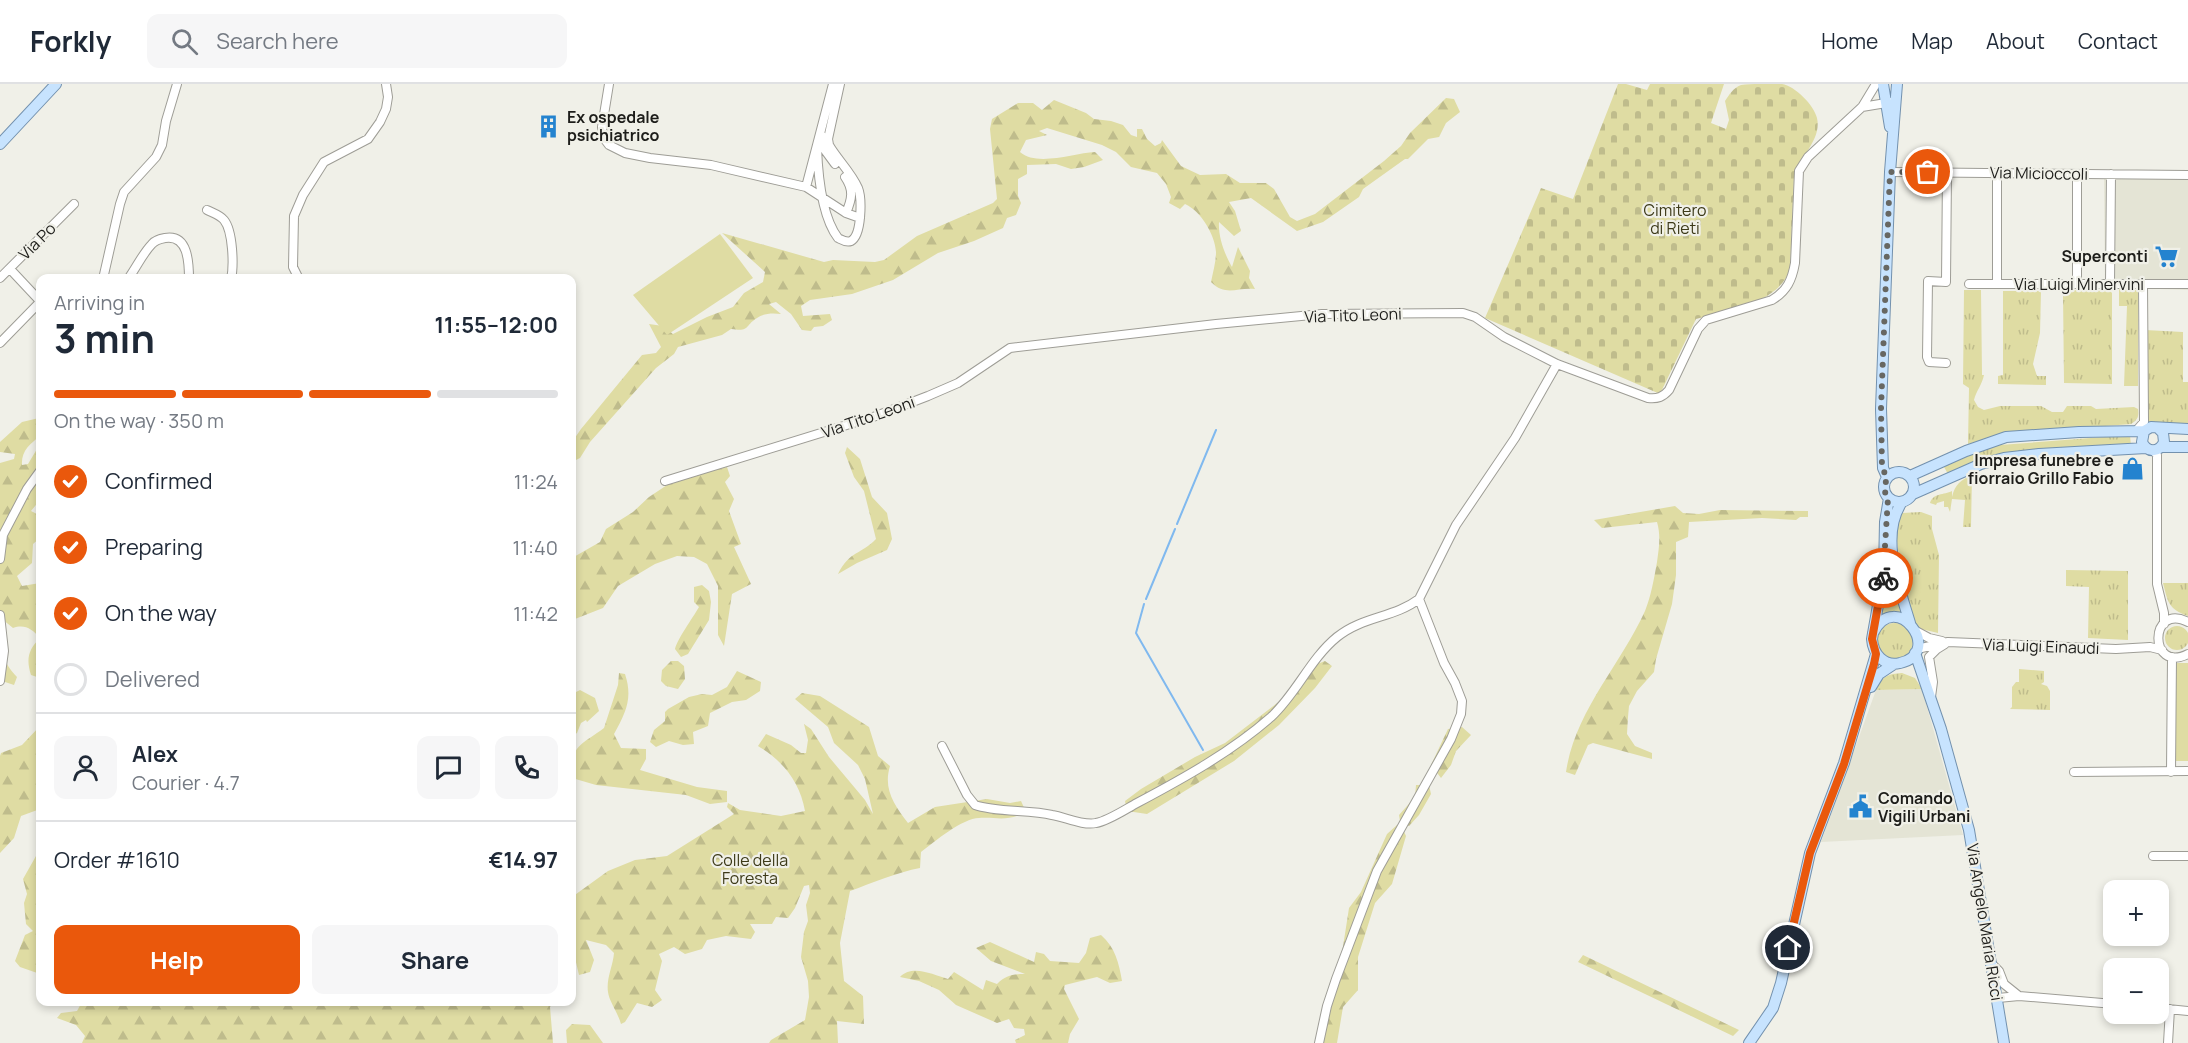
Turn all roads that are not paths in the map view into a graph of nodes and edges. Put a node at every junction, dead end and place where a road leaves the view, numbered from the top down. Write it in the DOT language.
graph roads {
  1 [pos="56,84"];
  2 [pos="177,84"];
  3 [pos="386,84"];
  4 [pos="609,84"];
  5 [pos="833,84"];
  6 [pos="840,84"];
  7 [pos="1876,84"];
  8 [pos="1883,84"];
  9 [pos="1898,84"];
  10 [pos="1891,103"];
  11 [pos="1862,106"];
  12 [pos="823,127"];
  13 [pos="0,144"];
  14 [pos="817,148"];
  15 [pos="1890,172"];
  16 [pos="1947,172"];
  17 [pos="1997,173"];
  18 [pos="2077,174"];
  19 [pos="2111,174"];
  20 [pos="2188,175"];
  21 [pos="806,188"];
  22 [pos="824,200"];
  23 [pos="74,204"];
  24 [pos="207,210"];
  25 [pos="846,213"];
  26 [pos="860,218"];
  27 [pos="10,269"];
  28 [pos="104,274"];
  29 [pos="131,274"];
  30 [pos="189,274"];
  31 [pos="232,274"];
  32 [pos="296,274"];
  33 [pos="0,278"];
  34 [pos="1969,284"];
  35 [pos="1997,284"];
  36 [pos="2077,284"];
  37 [pos="2110,284"];
  38 [pos="2142,284"];
  39 [pos="2188,284"];
  40 [pos="36,298"];
  41 [pos="36,306"];
  42 [pos="0,343"];
  43 [pos="1946,363"];
  44 [pos="1557,364"];
  45 [pos="2147,428"];
  46 [pos="2188,429"];
  47 [pos="2188,447"];
  48 [pos="2153,449"];
  49 [pos="1910,476"];
  50 [pos="36,477"];
  51 [pos="1887,477"];
  52 [pos="665,481"];
  53 [pos="1912,494"];
  54 [pos="1888,498"];
  55 [pos="1902,502"];
  56 [pos="0,559"];
  57 [pos="1419,599"];
  58 [pos="2162,602"];
  59 [pos="0,615"];
  60 [pos="2184,621"];
  61 [pos="2164,624"];
  62 [pos="1913,627"];
  63 [pos="1873,633"];
  64 [pos="2158,635"];
  65 [pos="1948,642"];
  66 [pos="2135,647"];
  67 [pos="2162,650"];
  68 [pos="1916,651"];
  69 [pos="1876,654"];
  70 [pos="2188,654"];
  71 [pos="2176,658"];
  72 [pos="1898,663"];
  73 [pos="0,681"];
  74 [pos="1930,699"];
  75 [pos="1862,706"];
  76 [pos="942,746"];
  77 [pos="2188,771"];
  78 [pos="2074,772"];
  79 [pos="2170,772"];
  80 [pos="2153,856"];
  81 [pos="2188,856"];
  82 [pos="1992,964"];
  83 [pos="2019,996"];
  84 [pos="1998,998"];
  85 [pos="2103,1003"];
  86 [pos="2170,1009"];
  87 [pos="2188,1011"];
  88 [pos="1319,1043"];
  89 [pos="1749,1043"];
  90 [pos="2004,1043"];
  91 [pos="2168,1043"];
  1 -- 13 [label="main road"];
  2 -- 28 [label="street"];
  3 -- 32 [label="street"];
  4 -- 21 [label="street"];
  5 -- 12 [label="street"];
  6 -- 26 [label="street"];
  7 -- 11 [label="street, Via Tito Leoni"];
  8 -- 10 [label="main road"];
  9 -- 10 [label="main road"];
  10 -- 11 [label="street"];
  10 -- 15 [label="main road"];
  11 -- 44 [label="street, Via Tito Leoni"];
  12 -- 14 [label="street"];
  12 -- 25 [label="street"];
  14 -- 21 [label="street"];
  14 -- 22 [label="street"];
  15 -- 16 [label="street, Via Micioccoli"];
  15 -- 51 [label="main road"];
  16 -- 17 [label="street, Via Micioccoli"];
  16 -- 43 [label="street"];
  17 -- 18 [label="street, Via Micioccoli"];
  17 -- 35 [label="street"];
  18 -- 19 [label="street, Via Micioccoli"];
  18 -- 36 [label="street"];
  19 -- 20 [label="street, Via Micioccoli"];
  19 -- 37 [label="street"];
  21 -- 22 [label="street"];
  22 -- 25 [label="street"];
  22 -- 26 [label="street"];
  23 -- 27 [label="street, Via Po"];
  24 -- 31 [label="street"];
  25 -- 26 [label="street"];
  27 -- 33 [label="street, Via Po"];
  27 -- 40 [label="street"];
  29 -- 30 [label="street"];
  34 -- 35 [label="street, Via Luigi Minervini"];
  35 -- 36 [label="street, Via Luigi Minervini"];
  36 -- 37 [label="street, Via Luigi Minervini"];
  37 -- 38 [label="street, Via Luigi Minervini"];
  38 -- 39 [label="street, Via Luigi Minervini"];
  38 -- 45 [label="street"];
  41 -- 42 [label="street"];
  44 -- 52 [label="street, Via Tito Leoni"];
  44 -- 57 [label="street"];
  45 -- 46 [label="main road"];
  45 -- 48 [label="main road"];
  45 -- 48 [label="main road"];
  45 -- 49 [label="main road"];
  47 -- 48 [label="main road"];
  48 -- 53 [label="main road"];
  48 -- 58 [label="street"];
  49 -- 51 [label="main road"];
  49 -- 53 [label="main road"];
  50 -- 56 [label="street"];
  51 -- 54 [label="main road"];
  53 -- 55 [label="main road"];
  54 -- 55 [label="main road"];
  54 -- 63 [label="main road"];
  55 -- 62 [label="main road"];
  57 -- 76 [label="street"];
  57 -- 88 [label="street"];
  58 -- 60 [label="street"];
  58 -- 61 [label="street"];
  59 -- 73 [label="street"];
  60 -- 61 [label="street"];
  61 -- 64 [label="street"];
  62 -- 63 [label="main road"];
  62 -- 65 [label="street, Via Luigi Einaudi"];
  62 -- 68 [label="main road"];
  63 -- 69 [label="main road"];
  64 -- 66 [label="street, Via Luigi Einaudi"];
  64 -- 67 [label="street"];
  65 -- 66 [label="street, Via Luigi Einaudi"];
  65 -- 68 [label="street, Via Luigi Einaudi"];
  65 -- 74 [label="street, Via Angelo Maria Ricci"];
  66 -- 67 [label="street, Via Luigi Einaudi"];
  67 -- 71 [label="street"];
  68 -- 72 [label="main road"];
  68 -- 74 [label="main road, Via Angelo Maria Ricci"];
  69 -- 72 [label="main road"];
  69 -- 75 [label="main road"];
  70 -- 71 [label="street"];
  71 -- 79 [label="street"];
  72 -- 74 [label="main road, Via Angelo Maria Ricci"];
  72 -- 75 [label="main road"];
  74 -- 82 [label="main road, Via Angelo Maria Ricci"];
  75 -- 89 [label="main road"];
  77 -- 79 [label="street"];
  78 -- 79 [label="street"];
  80 -- 81 [label="street"];
  82 -- 83 [label="street"];
  82 -- 84 [label="main road, Via Angelo Maria Ricci"];
  83 -- 84 [label="street"];
  83 -- 85 [label="street"];
  84 -- 90 [label="main road, Via Angelo Maria Ricci"];
  86 -- 87 [label="street"];
  86 -- 91 [label="street"];
}
